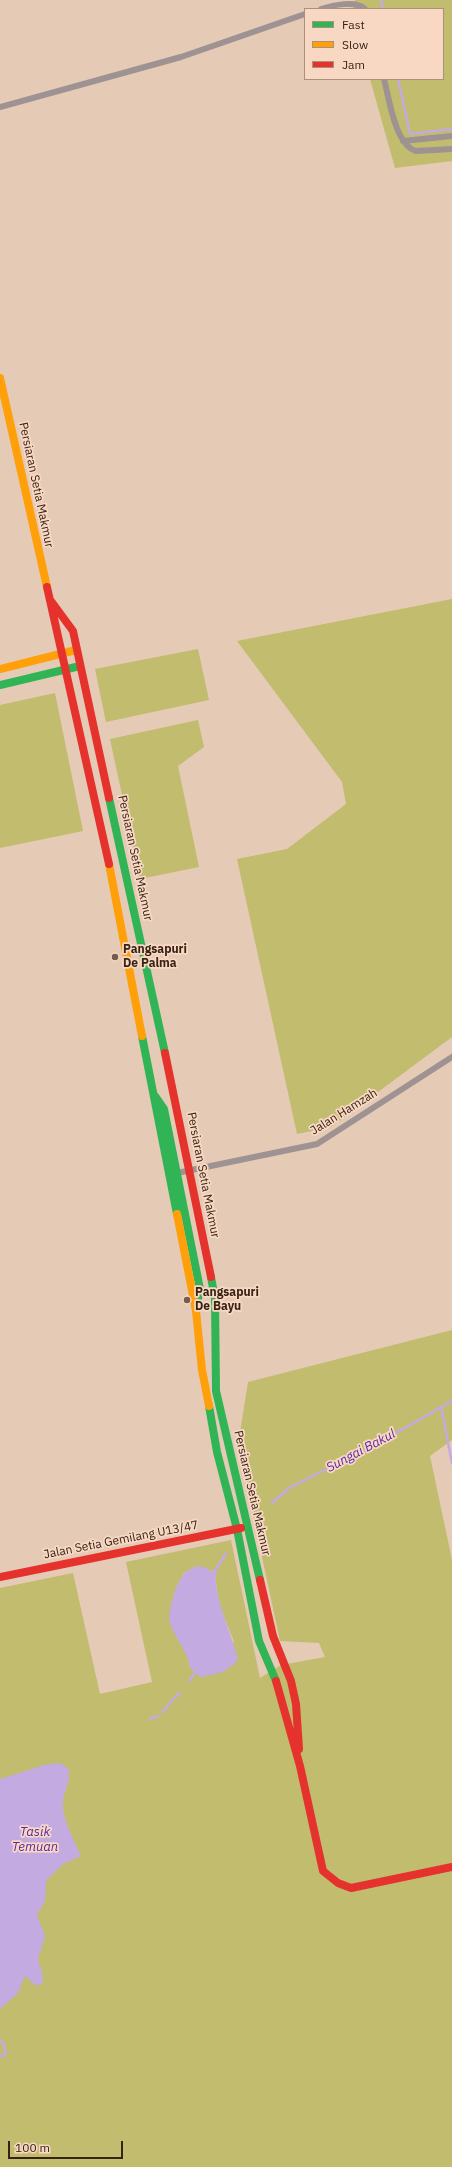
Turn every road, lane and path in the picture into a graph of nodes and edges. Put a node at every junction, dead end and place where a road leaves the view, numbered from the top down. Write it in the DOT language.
graph roads {
  1 [pos="325,8"];
  2 [pos="364,8"];
  3 [pos="304,14"];
  4 [pos="384,80"];
  5 [pos="0,107"];
  6 [pos="452,136"];
  7 [pos="403,141"];
  8 [pos="452,149"];
  9 [pos="0,378"];
  10 [pos="48,596"];
  11 [pos="76,650"];
  12 [pos="63,653"];
  13 [pos="80,666"];
  14 [pos="0,669"];
  15 [pos="67,669"];
  16 [pos="0,685"];
  17 [pos="452,1056"];
  18 [pos="153,1092"];
  19 [pos="190,1170"];
  20 [pos="177,1173"];
  21 [pos="196,1311"];
  22 [pos="248,1527"];
  23 [pos="237,1529"];
  24 [pos="0,1577"];
  25 [pos="300,1766"];
  26 [pos="452,1867"];
  1 -- 2 [label="street"];
  3 -- 5 [label="street"];
  4 -- 7 [label="street"];
  6 -- 7 [label="street"];
  7 -- 8 [label="street"];
  9 -- 10 [label="street, Persiaran Setia Makmur"];
  10 -- 11 [label="street, Persiaran Setia Makmur"];
  10 -- 12 [label="street, Persiaran Setia Makmur"];
  11 -- 12 [label="street"];
  11 -- 13 [label="street, Persiaran Setia Makmur"];
  12 -- 14 [label="street"];
  12 -- 15 [label="street, Persiaran Setia Makmur"];
  13 -- 15 [label="street"];
  13 -- 19 [label="street, Persiaran Setia Makmur"];
  15 -- 16 [label="street"];
  15 -- 18 [label="street, Persiaran Setia Makmur"];
  17 -- 19 [label="street, Jalan Hamzah"];
  18 -- 20 [label="street"];
  18 -- 21 [label="street, Persiaran Setia Makmur"];
  19 -- 20 [label="street, Jalan Hamzah"];
  19 -- 22 [label="street, Persiaran Setia Makmur"];
  20 -- 21 [label="street"];
  21 -- 23 [label="street, Persiaran Setia Makmur"];
  22 -- 23 [label="street, Jalan Setia Gemilang U13/47"];
  22 -- 25 [label="street, Persiaran Setia Makmur"];
  23 -- 24 [label="street, Jalan Setia Gemilang U13/47"];
  23 -- 25 [label="street, Persiaran Setia Makmur"];
  25 -- 26 [label="street, Persiaran Setia Makmur"];
}
